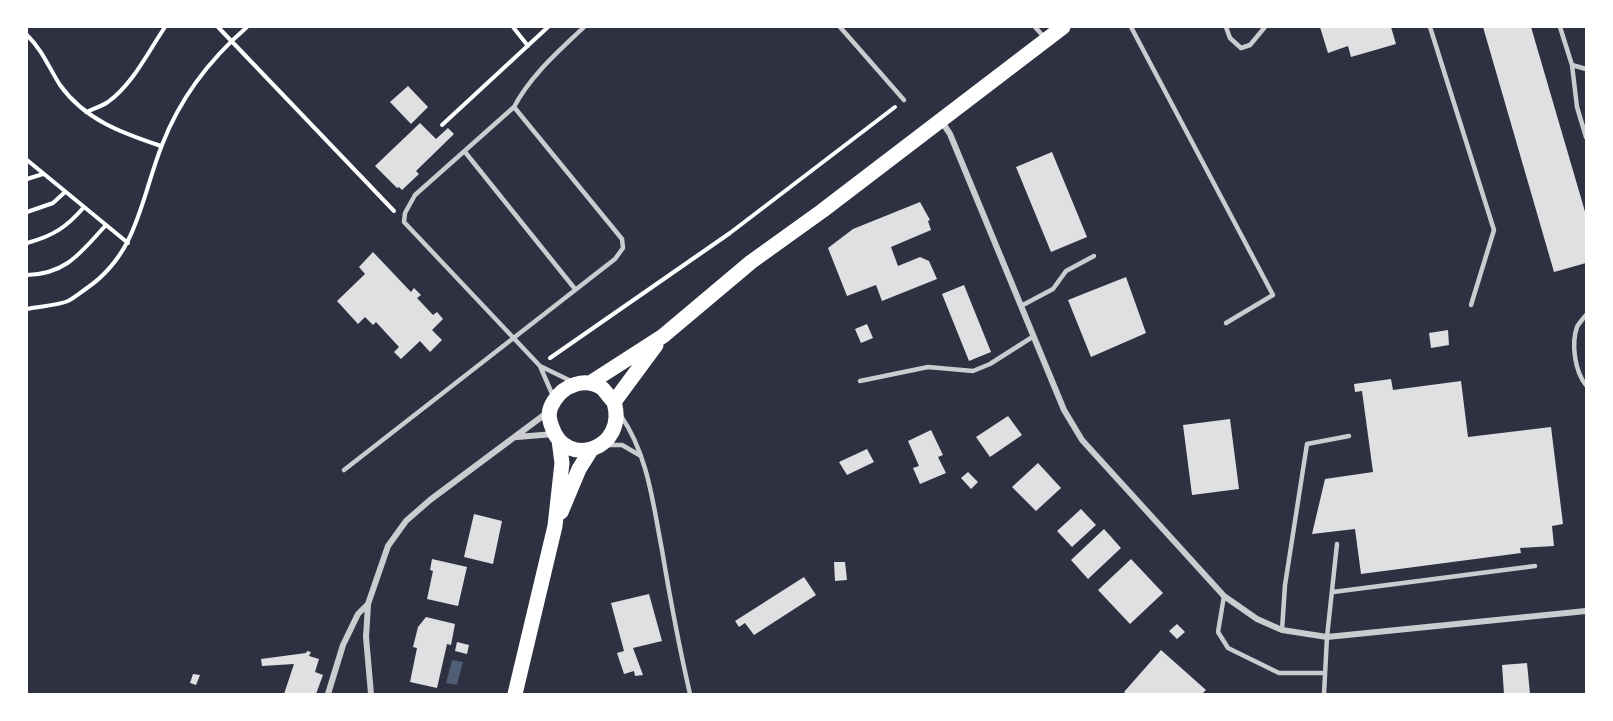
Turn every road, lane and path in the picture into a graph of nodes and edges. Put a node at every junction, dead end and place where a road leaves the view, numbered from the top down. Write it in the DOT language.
graph roads {
  1 [pos="165,27"];
  2 [pos="218,27"];
  3 [pos="247,27"];
  4 [pos="513,27"];
  5 [pos="548,27"];
  6 [pos="584,27"];
  7 [pos="840,27"];
  8 [pos="1035,27"];
  9 [pos="1063,27"];
  10 [pos="1131,27"];
  11 [pos="1226,27"];
  12 [pos="1265,27"];
  13 [pos="1430,27"];
  14 [pos="1560,27"];
  15 [pos="27,35"];
  16 [pos="1047,40"];
  17 [pos="231,41"];
  18 [pos="528,46"];
  19 [pos="1572,65"];
  20 [pos="1586,69"];
  21 [pos="904,100"];
  22 [pos="514,107"];
  23 [pos="86,112"];
  24 [pos="941,121"];
  25 [pos="442,125"];
  26 [pos="1586,137"];
  27 [pos="161,146"];
  28 [pos="465,152"];
  29 [pos="27,160"];
  30 [pos="44,174"];
  31 [pos="27,179"];
  32 [pos="65,192"];
  33 [pos="84,207"];
  34 [pos="27,212"];
  35 [pos="404,222"];
  36 [pos="106,225"];
  37 [pos="27,243"];
  38 [pos="128,243"];
  39 [pos="1094,256"];
  40 [pos="27,275"];
  41 [pos="575,289"];
  42 [pos="1471,305"];
  43 [pos="1021,306"];
  44 [pos="27,309"];
  45 [pos="1586,315"];
  46 [pos="1226,323"];
  47 [pos="663,336"];
  48 [pos="1034,336"];
  49 [pos="513,338"];
  50 [pos="540,366"];
  51 [pos="860,381"];
  52 [pos="584,383"];
  53 [pos="1586,385"];
  54 [pos="552,405"];
  55 [pos="615,405"];
  56 [pos="1349,436"];
  57 [pos="557,437"];
  58 [pos="514,438"];
  59 [pos="597,447"];
  60 [pos="641,456"];
  61 [pos="344,470"];
  62 [pos="555,526"];
  63 [pos="1337,544"];
  64 [pos="1535,566"];
  65 [pos="1333,591"];
  66 [pos="1224,596"];
  67 [pos="368,604"];
  68 [pos="1586,611"];
  69 [pos="1282,630"];
  70 [pos="1327,637"];
  71 [pos="1325,673"];
  72 [pos="328,694"];
  73 [pos="370,694"];
  74 [pos="515,694"];
  75 [pos="690,694"];
  76 [pos="1324,694"];
  1 -- 23 [label="path"];
  2 -- 17 [label="path"];
  3 -- 17 [label="path"];
  4 -- 18 [label="path"];
  5 -- 18 [label="path"];
  6 -- 22 [label="lane"];
  7 -- 21 [label="lane"];
  8 -- 16 [label="lane"];
  9 -- 16 [label="main road"];
  10 -- 46 [label="lane"];
  11 -- 12 [label="lane"];
  13 -- 42 [label="lane"];
  14 -- 19 [label="lane"];
  15 -- 23 [label="path"];
  16 -- 24 [label="main road"];
  17 -- 27 [label="path"];
  17 -- 35 [label="path"];
  18 -- 25 [label="path"];
  19 -- 20 [label="lane"];
  19 -- 26 [label="lane"];
  21 -- 50 [label="path"];
  22 -- 28 [label="lane"];
  22 -- 41 [label="lane"];
  23 -- 27 [label="path"];
  24 -- 43 [label="street"];
  24 -- 47 [label="main road"];
  27 -- 38 [label="path"];
  28 -- 35 [label="lane"];
  28 -- 41 [label="lane"];
  29 -- 30 [label="path"];
  30 -- 31 [label="path"];
  30 -- 32 [label="path"];
  32 -- 33 [label="path"];
  32 -- 34 [label="path"];
  33 -- 36 [label="path"];
  33 -- 37 [label="path"];
  35 -- 49 [label="lane"];
  36 -- 38 [label="path"];
  36 -- 40 [label="path"];
  38 -- 44 [label="path"];
  39 -- 43 [label="lane"];
  41 -- 49 [label="lane"];
  43 -- 48 [label="street"];
  45 -- 53 [label="lane"];
  47 -- 52 [label="main road"];
  47 -- 55 [label="main road"];
  48 -- 51 [label="lane"];
  48 -- 66 [label="street"];
  49 -- 50 [label="lane"];
  49 -- 61 [label="lane"];
  50 -- 52 [label="lane"];
  50 -- 54 [label="lane"];
  52 -- 54 [label="main road"];
  52 -- 55 [label="main road"];
  54 -- 57 [label="main road"];
  54 -- 58 [label="street"];
  55 -- 59 [label="main road"];
  55 -- 60 [label="lane"];
  56 -- 69 [label="lane"];
  57 -- 58 [label="street"];
  57 -- 59 [label="main road"];
  57 -- 62 [label="main road"];
  58 -- 67 [label="street"];
  59 -- 60 [label="lane"];
  59 -- 62 [label="main road"];
  60 -- 75 [label="lane"];
  62 -- 74 [label="main road"];
  63 -- 65 [label="lane"];
  64 -- 65 [label="lane"];
  65 -- 70 [label="lane"];
  66 -- 69 [label="street"];
  66 -- 71 [label="lane"];
  67 -- 72 [label="street"];
  67 -- 73 [label="street"];
  68 -- 70 [label="street"];
  69 -- 70 [label="street"];
  70 -- 71 [label="lane"];
  71 -- 76 [label="lane"];
}
